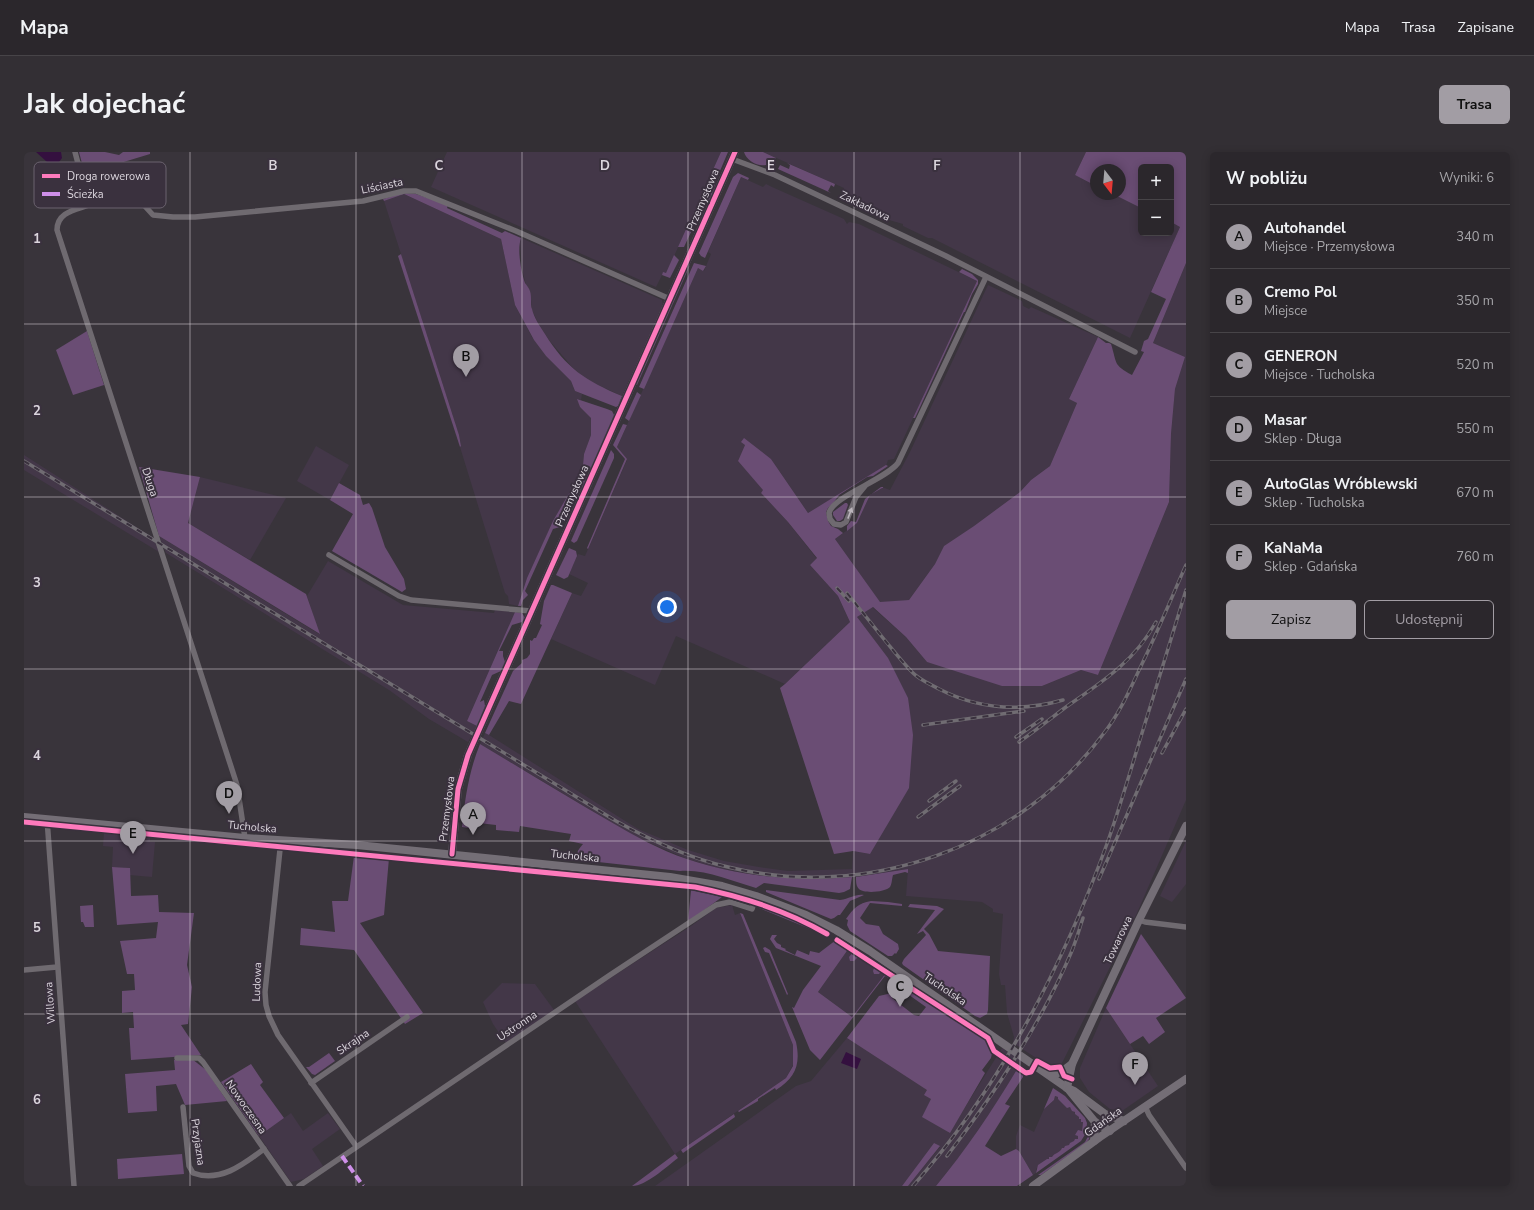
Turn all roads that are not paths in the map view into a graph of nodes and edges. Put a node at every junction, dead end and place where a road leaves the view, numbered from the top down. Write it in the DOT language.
graph roads {
  1 [pos="75,152"];
  2 [pos="733,156"];
  3 [pos="78,162"];
  4 [pos="80,208"];
  5 [pos="147,208"];
  6 [pos="986,277"];
  7 [pos="670,299"];
  8 [pos="1135,352"];
  9 [pos="865,486"];
  10 [pos="329,555"];
  11 [pos="531,611"];
  12 [pos="24,817"];
  13 [pos="47,819"];
  14 [pos="1186,826"];
  15 [pos="245,838"];
  16 [pos="281,840"];
  17 [pos="452,854"];
  18 [pos="756,896"];
  19 [pos="1139,920"];
  20 [pos="1186,927"];
  21 [pos="57,967"];
  22 [pos="24,970"];
  23 [pos="407,1017"];
  24 [pos="176,1058"];
  25 [pos="1072,1064"];
  26 [pos="1051,1076"];
  27 [pos="1186,1079"];
  28 [pos="311,1083"];
  29 [pos="1067,1088"];
  30 [pos="1146,1106"];
  31 [pos="183,1107"];
  32 [pos="1105,1114"];
  33 [pos="1124,1121"];
  34 [pos="1095,1122"];
  35 [pos="1110,1131"];
  36 [pos="1094,1141"];
  37 [pos="356,1146"];
  38 [pos="264,1149"];
  39 [pos="1186,1168"];
  40 [pos="74,1186"];
  41 [pos="290,1186"];
  42 [pos="299,1186"];
  43 [pos="1033,1186"];
  1 -- 3 [label="street"];
  2 -- 6 [label="street, Zakładowa"];
  2 -- 7 [label="main road, Przemysłowa"];
  4 -- 15 [label="street, Długa"];
  5 -- 7 [label="street, Liściasta"];
  6 -- 8 [label="street, Zakładowa"];
  6 -- 9 [label="street"];
  7 -- 11 [label="main road, Przemysłowa"];
  9 -- 9 [label="street, one-way"];
  10 -- 11 [label="street"];
  11 -- 17 [label="main road, Przemysłowa"];
  12 -- 13 [label="main road, Tucholska"];
  13 -- 15 [label="main road, Tucholska"];
  13 -- 21 [label="street, Willowa"];
  14 -- 19 [label="main road, Towarowa"];
  15 -- 16 [label="main road, Tucholska"];
  16 -- 17 [label="main road, Tucholska"];
  16 -- 28 [label="street, Ludowa"];
  17 -- 18 [label="main road, Tucholska"];
  18 -- 26 [label="main road, Tucholska"];
  18 -- 37 [label="street, Ustronna"];
  19 -- 20 [label="street"];
  19 -- 25 [label="main road, Towarowa"];
  21 -- 22 [label="street"];
  21 -- 40 [label="street, Willowa"];
  23 -- 28 [label="street, Skrajna"];
  24 -- 38 [label="street, Nowoczesna"];
  25 -- 26 [label="main road"];
  25 -- 29 [label="main road, Towarowa"];
  26 -- 29 [label="main road, Tucholska"];
  27 -- 30 [label="main road, Gdańska"];
  28 -- 37 [label="street, Ludowa"];
  29 -- 32 [label="main road, Tucholska"];
  29 -- 34 [label="main road, Tucholska"];
  30 -- 33 [label="main road, Gdańska"];
  30 -- 39 [label="street"];
  31 -- 38 [label="street, Przyjazna"];
  32 -- 33 [label="main road, Tucholska"];
  32 -- 35 [label="main road"];
  33 -- 35 [label="main road, Gdańska"];
  34 -- 35 [label="main road, Tucholska"];
  34 -- 36 [label="main road"];
  35 -- 36 [label="main road, Gdańska"];
  36 -- 43 [label="main road, Gdańska"];
  37 -- 42 [label="street, Ustronna"];
  38 -- 41 [label="street, Nowoczesna"];
}
